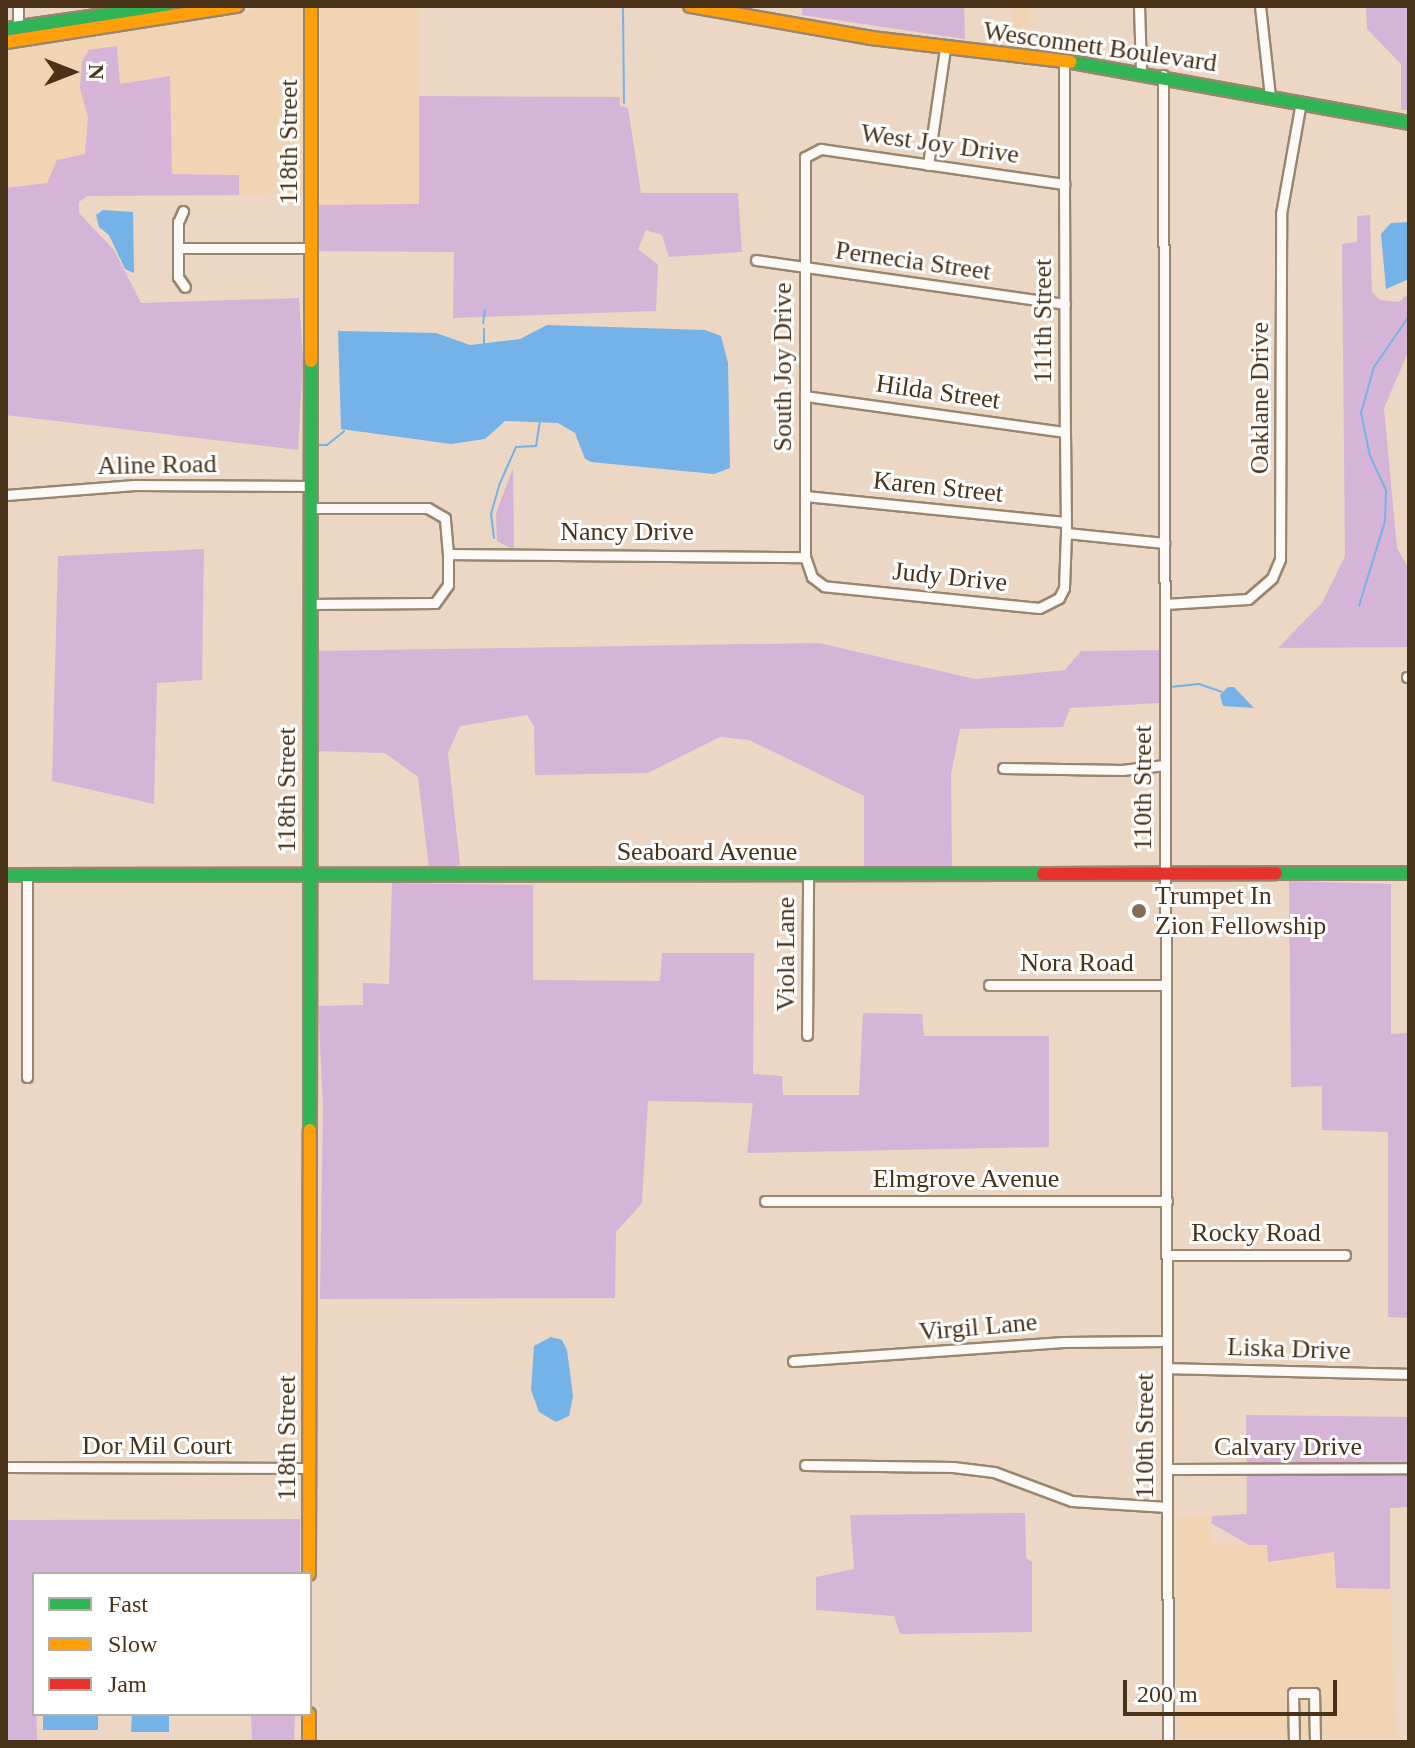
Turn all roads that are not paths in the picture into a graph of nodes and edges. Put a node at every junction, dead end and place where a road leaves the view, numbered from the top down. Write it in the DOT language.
graph roads {
  1 [pos="18,6"];
  2 [pos="237,6"];
  3 [pos="311,6"];
  4 [pos="690,6"];
  5 [pos="1139,6"];
  6 [pos="1260,6"];
  7 [pos="163,10"];
  8 [pos="48,23"];
  9 [pos="12,28"];
  10 [pos="9,40"];
  11 [pos="945,49"];
  12 [pos="1064,62"];
  13 [pos="1141,71"];
  14 [pos="1163,75"];
  15 [pos="1270,96"];
  16 [pos="1301,102"];
  17 [pos="1409,123"];
  18 [pos="811,152"];
  19 [pos="928,165"];
  20 [pos="1064,184"];
  21 [pos="183,211"];
  22 [pos="178,248"];
  23 [pos="310,248"];
  24 [pos="756,260"];
  25 [pos="804,268"];
  26 [pos="185,287"];
  27 [pos="1065,304"];
  28 [pos="805,396"];
  29 [pos="1065,432"];
  30 [pos="309,486"];
  31 [pos="6,495"];
  32 [pos="805,496"];
  33 [pos="309,508"];
  34 [pos="1065,522"];
  35 [pos="1066,533"];
  36 [pos="1164,543"];
  37 [pos="448,554"];
  38 [pos="805,557"];
  39 [pos="1065,579"];
  40 [pos="817,581"];
  41 [pos="309,604"];
  42 [pos="1165,604"];
  43 [pos="1165,765"];
  44 [pos="1003,768"];
  45 [pos="1165,873"];
  46 [pos="1409,873"];
  47 [pos="808,874"];
  48 [pos="6,875"];
  49 [pos="27,875"];
  50 [pos="309,875"];
  51 [pos="989,985"];
  52 [pos="1165,985"];
  53 [pos="807,1035"];
  54 [pos="27,1077"];
  55 [pos="765,1201"];
  56 [pos="1167,1201"];
  57 [pos="1167,1255"];
  58 [pos="1345,1255"];
  59 [pos="1167,1341"];
  60 [pos="793,1361"];
  61 [pos="1167,1368"];
  62 [pos="1409,1374"];
  63 [pos="805,1465"];
  64 [pos="6,1467"];
  65 [pos="309,1468"];
  66 [pos="1409,1468"];
  67 [pos="1167,1469"];
  68 [pos="1167,1507"];
  69 [pos="309,1572"];
  70 [pos="309,1716"];
  71 [pos="309,1742"];
  72 [pos="1168,1742"];
  73 [pos="1294,1742"];
  74 [pos="1315,1742"];
  1 -- 9 [label="street"];
  2 -- 7 [label="street"];
  3 -- 23 [label="street, 118th Street"];
  4 -- 11 [label="street, Wesconnett Boulevard"];
  5 -- 13 [label="street"];
  6 -- 15 [label="street"];
  7 -- 8 [label="street"];
  7 -- 10 [label="street"];
  8 -- 9 [label="street"];
  8 -- 10 [label="street"];
  9 -- 10 [label="street"];
  11 -- 12 [label="street, Wesconnett Boulevard"];
  11 -- 19 [label="street"];
  12 -- 13 [label="street, Wesconnett Boulevard"];
  12 -- 20 [label="street, 111th Street"];
  13 -- 14 [label="street, Wesconnett Boulevard"];
  14 -- 15 [label="street, Wesconnett Boulevard"];
  14 -- 36 [label="street, 110th Street"];
  15 -- 16 [label="street, Wesconnett Boulevard"];
  16 -- 17 [label="street, Wesconnett Boulevard"];
  16 -- 42 [label="street, Oaklane Drive"];
  18 -- 19 [label="street, West Joy Drive"];
  18 -- 25 [label="street, South Joy Drive"];
  19 -- 20 [label="street, West Joy Drive"];
  20 -- 27 [label="street, 111th Street"];
  21 -- 22 [label="street"];
  22 -- 23 [label="street"];
  22 -- 26 [label="street"];
  23 -- 30 [label="street, 118th Street"];
  24 -- 25 [label="street, Pernecia Street"];
  25 -- 27 [label="street, Pernecia Street"];
  25 -- 28 [label="street, South Joy Drive"];
  27 -- 29 [label="street, 111th Street"];
  28 -- 29 [label="street, Hilda Street"];
  28 -- 32 [label="street, South Joy Drive"];
  29 -- 34 [label="street, 111th Street"];
  30 -- 31 [label="street, Aline Road"];
  30 -- 33 [label="street, 118th Street"];
  32 -- 34 [label="street, Karen Street"];
  32 -- 38 [label="street, South Joy Drive"];
  33 -- 37 [label="street"];
  33 -- 41 [label="street, 118th Street"];
  34 -- 35 [label="street, 111th Street"];
  35 -- 36 [label="street"];
  35 -- 39 [label="street, 111th Street"];
  36 -- 42 [label="street, 110th Street"];
  37 -- 38 [label="street, Nancy Drive"];
  37 -- 41 [label="street"];
  38 -- 40 [label="street, South Joy Drive"];
  39 -- 40 [label="street, Judy Drive"];
  41 -- 50 [label="street, 118th Street"];
  42 -- 43 [label="street, 110th Street"];
  43 -- 44 [label="street"];
  43 -- 45 [label="street, 110th Street"];
  45 -- 46 [label="street, Seaboard Avenue"];
  45 -- 47 [label="street, Seaboard Avenue"];
  45 -- 52 [label="street, 110th Street"];
  47 -- 50 [label="street, Seaboard Avenue"];
  47 -- 53 [label="street, Viola Lane"];
  48 -- 49 [label="street, Seaboard Avenue"];
  49 -- 50 [label="street, Seaboard Avenue"];
  49 -- 54 [label="street"];
  50 -- 65 [label="street, 118th Street"];
  51 -- 52 [label="street, Nora Road"];
  52 -- 56 [label="street, 110th Street"];
  55 -- 56 [label="street, Elmgrove Avenue"];
  56 -- 57 [label="street, 110th Street"];
  57 -- 58 [label="street, Rocky Road"];
  57 -- 59 [label="street, 110th Street"];
  59 -- 60 [label="street, Virgil Lane"];
  59 -- 61 [label="street, 110th Street"];
  61 -- 62 [label="street, Liska Drive"];
  61 -- 67 [label="street, 110th Street"];
  63 -- 68 [label="street"];
  64 -- 65 [label="street, Dor Mil Court"];
  65 -- 69 [label="street, 118th Street"];
  66 -- 67 [label="street, Calvary Drive"];
  67 -- 68 [label="street, 110th Street"];
  68 -- 72 [label="street, 110th Street"];
  70 -- 71 [label="street"];
  73 -- 74 [label="street"];
}
